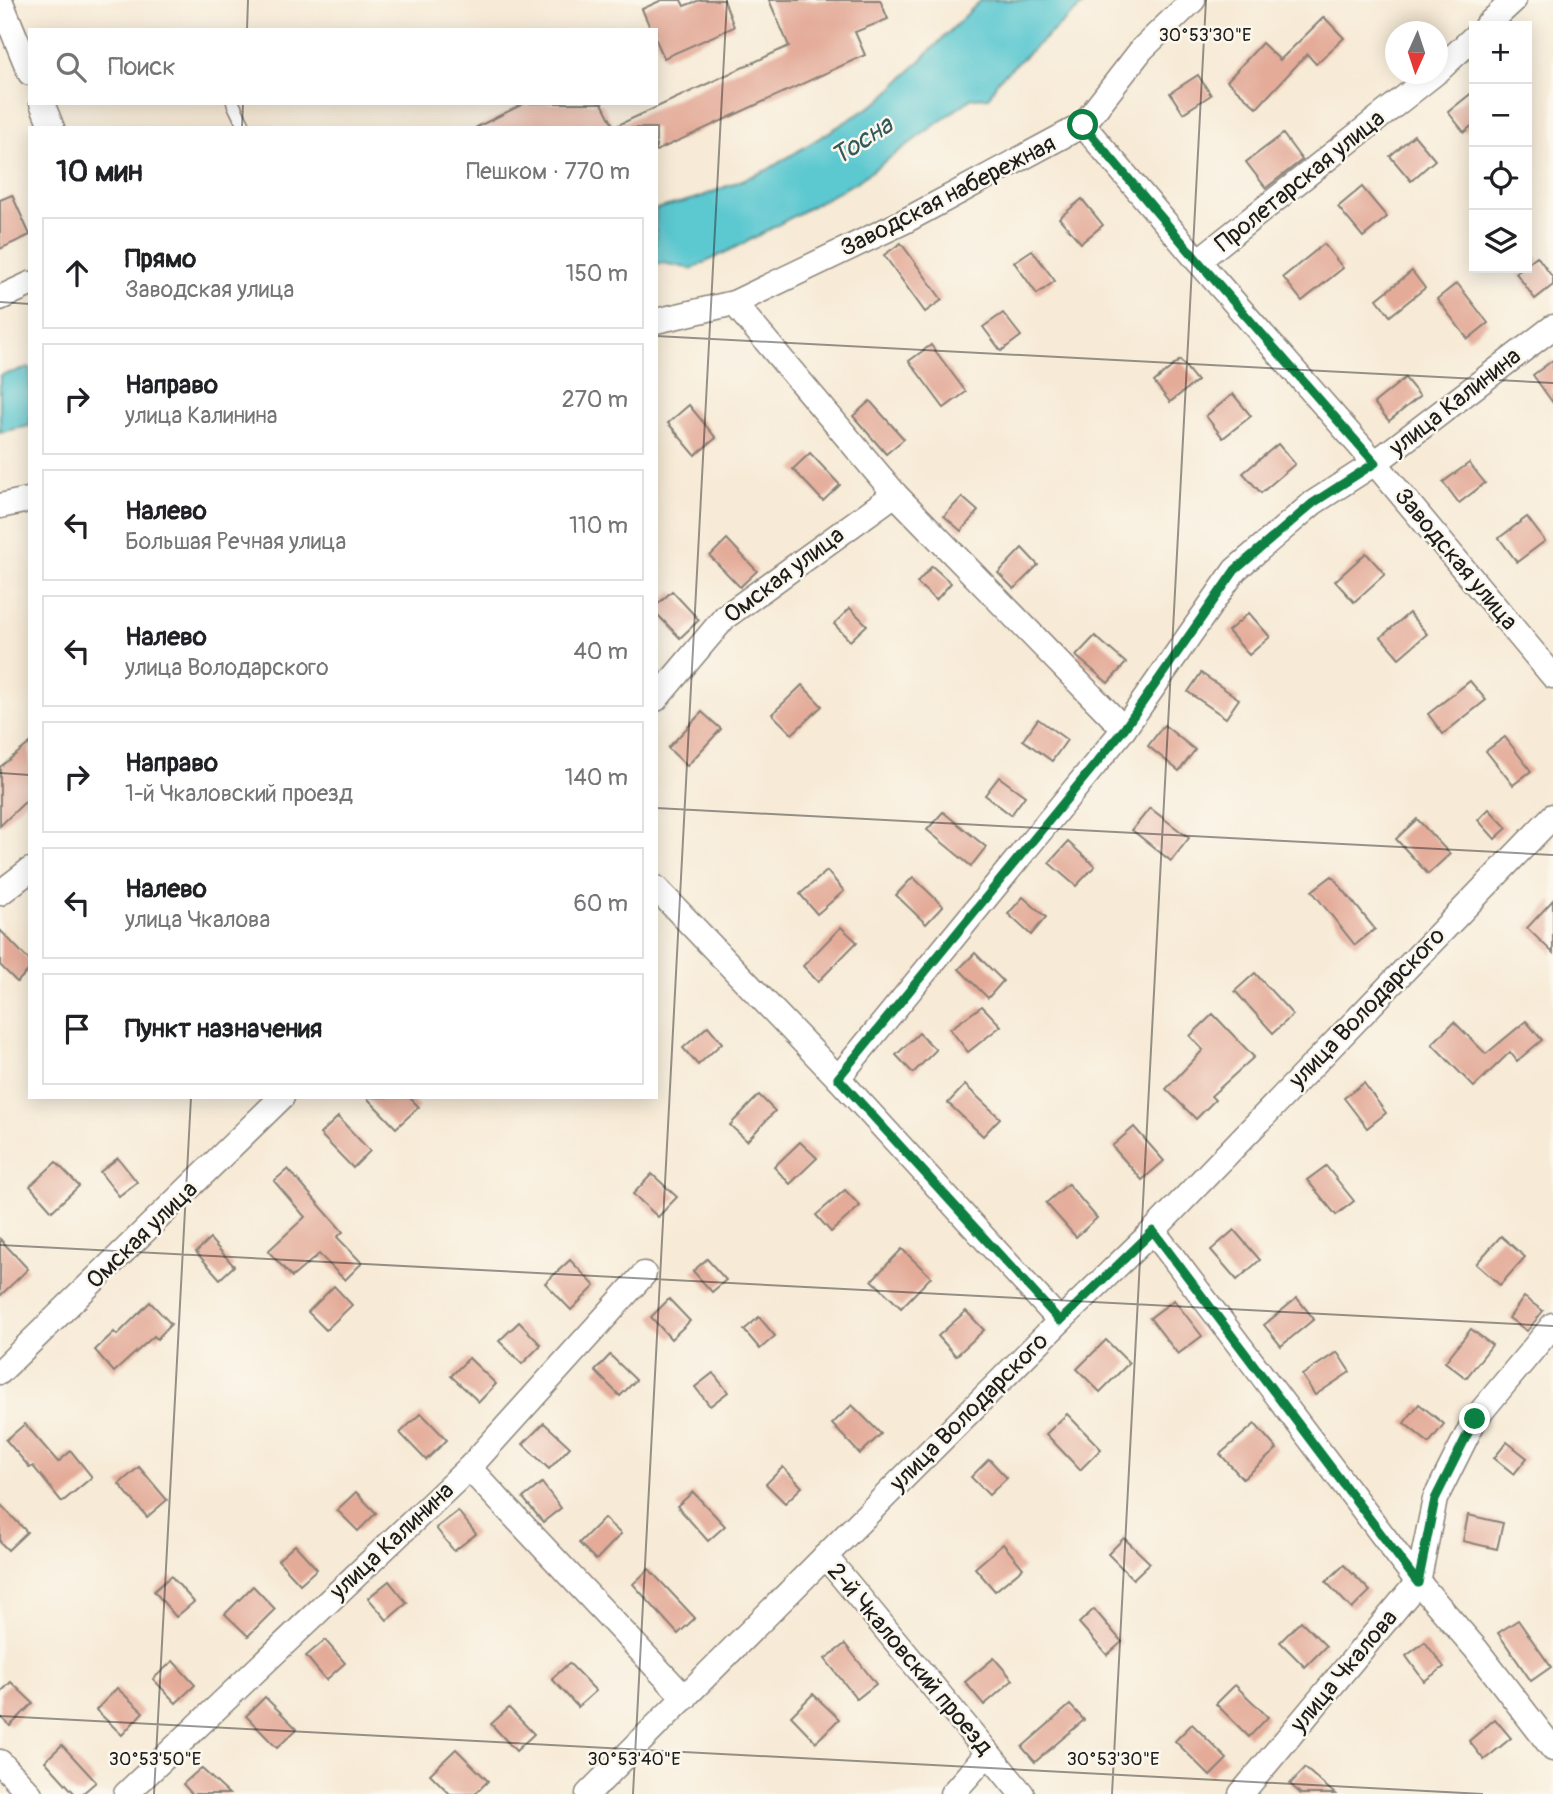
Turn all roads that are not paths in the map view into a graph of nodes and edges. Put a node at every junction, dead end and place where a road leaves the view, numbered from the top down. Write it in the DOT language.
graph roads {
  1 [pos="0,0"];
  2 [pos="1193,0"];
  3 [pos="1514,0"];
  4 [pos="1491,21"];
  5 [pos="1469,42"];
  6 [pos="24,46"];
  7 [pos="1448,61"];
  8 [pos="28,64"];
  9 [pos="1421,84"];
  10 [pos="43,105"];
  11 [pos="234,105"];
  12 [pos="1083,125"];
  13 [pos="51,126"];
  14 [pos="244,126"];
  15 [pos="1198,261"];
  16 [pos="28,285"];
  17 [pos="0,299"];
  18 [pos="734,303"];
  19 [pos="658,321"];
  20 [pos="1553,327"];
  21 [pos="1375,463"];
  22 [pos="895,494"];
  23 [pos="28,500"];
  24 [pos="0,506"];
  25 [pos="1553,676"];
  26 [pos="658,697"];
  27 [pos="1124,729"];
  28 [pos="1553,816"];
  29 [pos="28,872"];
  30 [pos="658,890"];
  31 [pos="0,893"];
  32 [pos="838,1078"];
  33 [pos="280,1099"];
  34 [pos="1153,1231"];
  35 [pos="645,1275"];
  36 [pos="1060,1321"];
  37 [pos="1553,1325"];
  38 [pos="0,1372"];
  39 [pos="469,1468"];
  40 [pos="825,1556"];
  41 [pos="1418,1583"];
  42 [pos="685,1698"];
  43 [pos="1553,1749"];
  44 [pos="988,1753"];
  45 [pos="0,1762"];
  46 [pos="30,1794"];
  47 [pos="126,1794"];
  48 [pos="587,1794"];
  49 [pos="952,1794"];
  50 [pos="1022,1794"];
  51 [pos="1241,1794"];
  1 -- 6 [label="street"];
  2 -- 12 [label="street, Заводская набережная"];
  3 -- 4 [label="street"];
  5 -- 7 [label="street, Пролетарская улица"];
  6 -- 8 [label="street"];
  9 -- 15 [label="street, Пролетарская улица"];
  10 -- 13 [label="street"];
  11 -- 14 [label="lane"];
  12 -- 15 [label="street, Заводская улица"];
  12 -- 18 [label="street, Заводская набережная"];
  15 -- 21 [label="street, Заводская улица"];
  16 -- 17 [label="street"];
  18 -- 19 [label="street, Заводская набережная"];
  18 -- 22 [label="street"];
  20 -- 21 [label="street, улица Калинина"];
  21 -- 25 [label="street, Заводская улица"];
  21 -- 27 [label="street, улица Калинина"];
  22 -- 26 [label="street, Омская улица"];
  22 -- 27 [label="street"];
  23 -- 24 [label="street"];
  27 -- 32 [label="street, улица Калинина"];
  28 -- 34 [label="street, улица Володарского"];
  29 -- 31 [label="street"];
  30 -- 32 [label="street"];
  32 -- 36 [label="street"];
  33 -- 38 [label="street, Омская улица"];
  34 -- 36 [label="street, улица Володарского"];
  34 -- 41 [label="street"];
  35 -- 39 [label="street, улица Калинина"];
  36 -- 40 [label="street, улица Володарского"];
  37 -- 41 [label="street, улица Чкалова"];
  39 -- 42 [label="street"];
  39 -- 47 [label="street, улица Калинина"];
  40 -- 42 [label="street, улица Володарского"];
  40 -- 44 [label="street, 2-й Чкаловский проезд"];
  41 -- 43 [label="street"];
  41 -- 51 [label="street, улица Чкалова"];
  42 -- 48 [label="street, улица Володарского"];
  44 -- 49 [label="street"];
  44 -- 50 [label="street, 2-й Чкаловский проезд"];
  45 -- 46 [label="street"];
}
